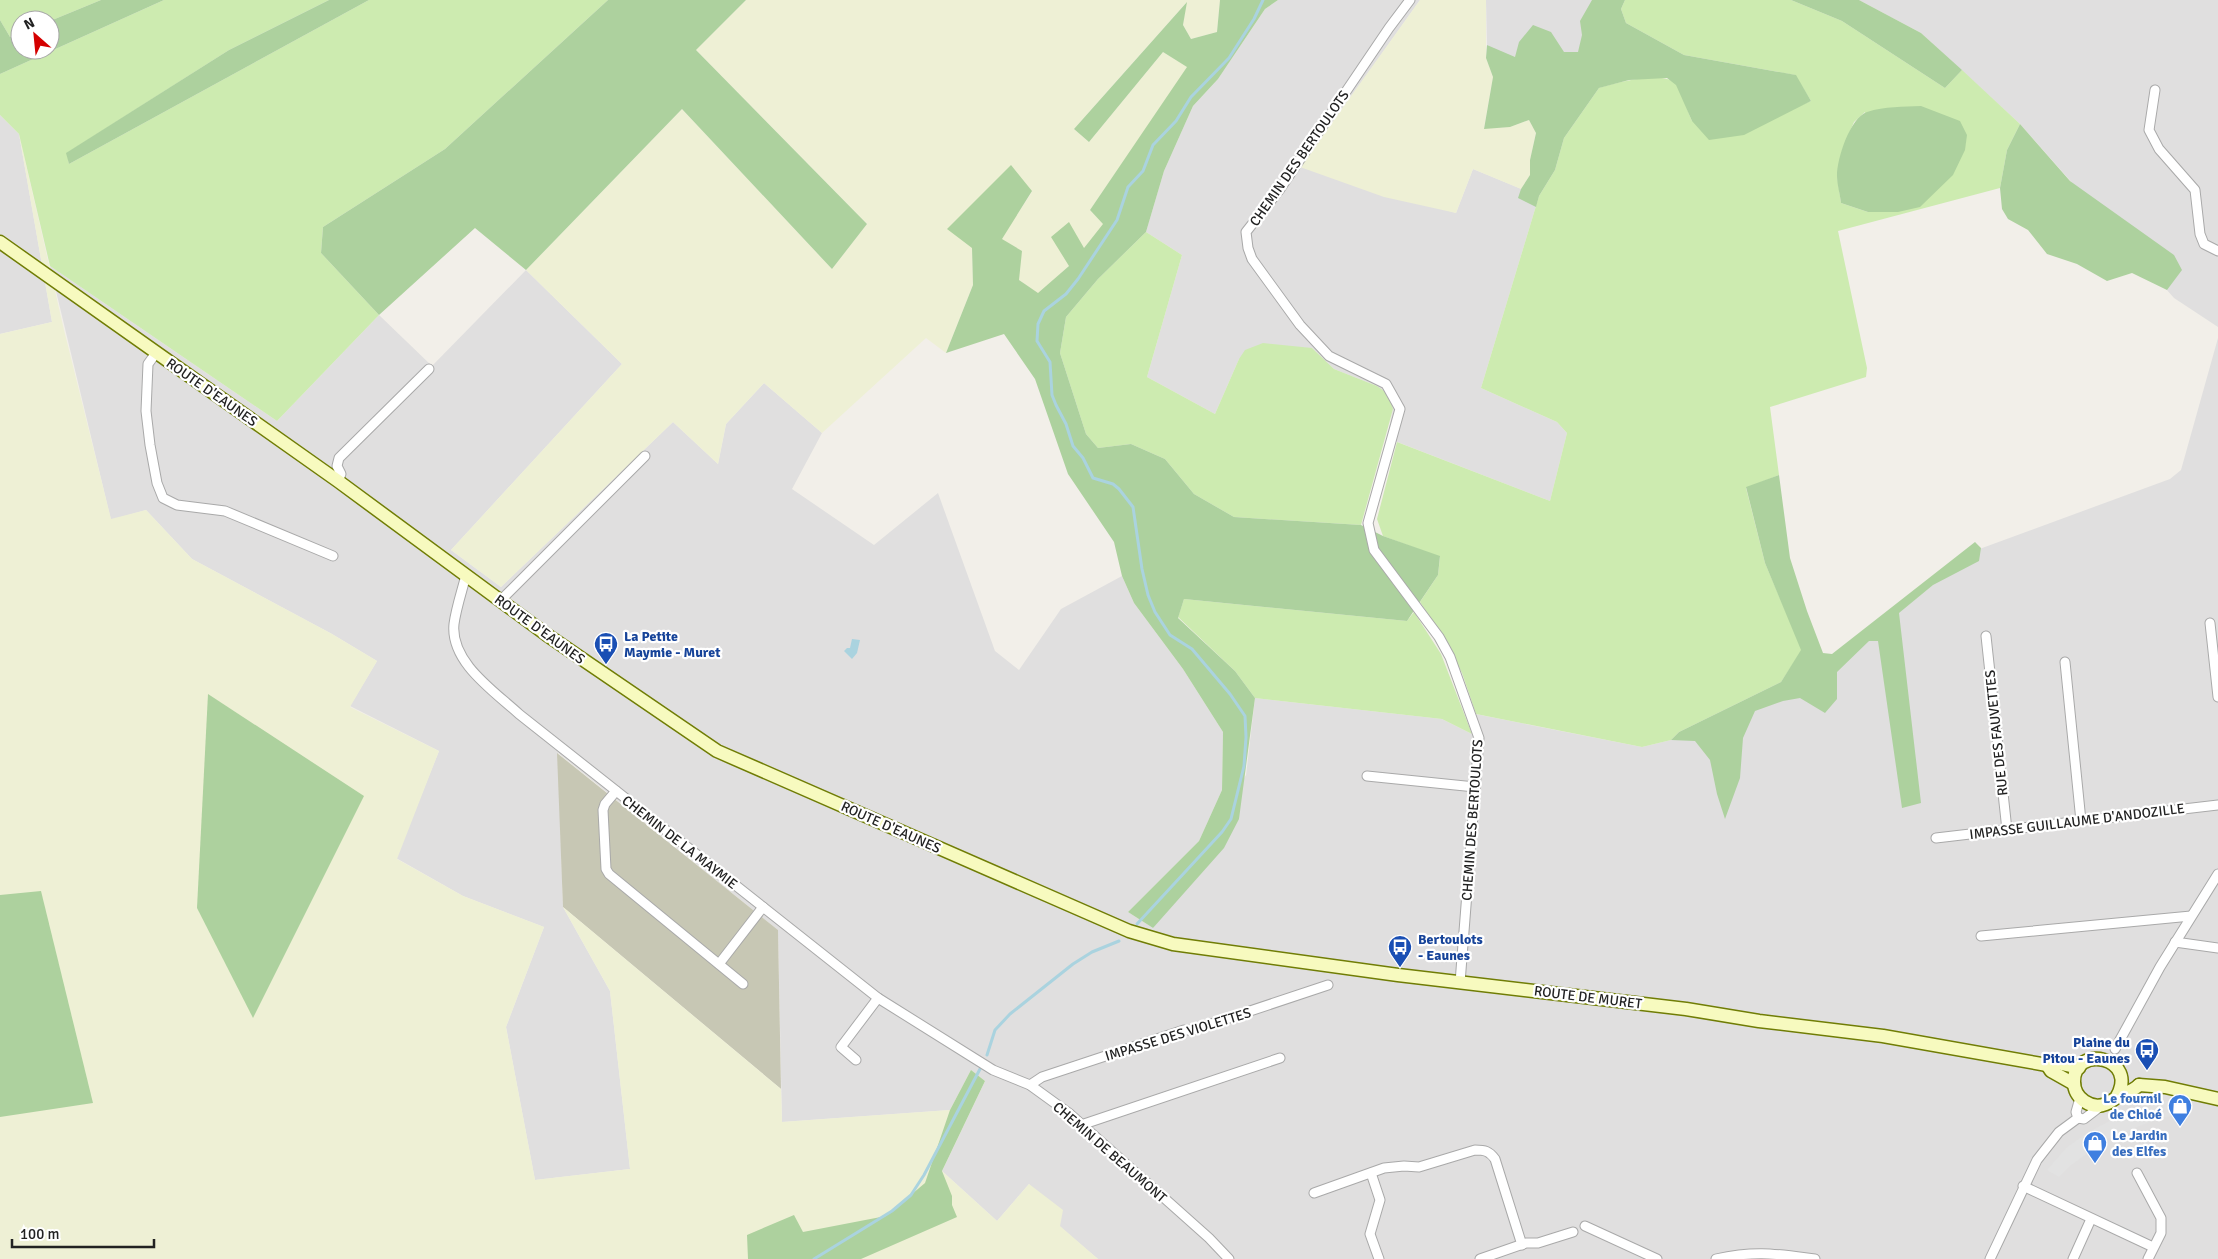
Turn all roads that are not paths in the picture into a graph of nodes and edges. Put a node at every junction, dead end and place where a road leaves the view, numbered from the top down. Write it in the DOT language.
graph roads {
  1 [pos="1410,0"];
  2 [pos="2155,90"];
  3 [pos="0,242"];
  4 [pos="2218,251"];
  5 [pos="156,353"];
  6 [pos="429,369"];
  7 [pos="644,456"];
  8 [pos="338,481"];
  9 [pos="332,556"];
  10 [pos="466,575"];
  11 [pos="501,600"];
  12 [pos="2210,623"];
  13 [pos="1986,636"];
  14 [pos="2065,662"];
  15 [pos="2218,696"];
  16 [pos="1367,776"];
  17 [pos="1475,787"];
  18 [pos="616,791"];
  19 [pos="2218,805"];
  20 [pos="2080,821"];
  21 [pos="2006,830"];
  22 [pos="1936,838"];
  23 [pos="2218,874"];
  24 [pos="763,908"];
  25 [pos="2191,916"];
  26 [pos="1129,931"];
  27 [pos="1981,936"];
  28 [pos="2175,942"];
  29 [pos="2218,948"];
  30 [pos="719,964"];
  31 [pos="1460,983"];
  32 [pos="743,984"];
  33 [pos="1328,985"];
  34 [pos="878,998"];
  35 [pos="2115,1049"];
  36 [pos="1280,1058"];
  37 [pos="2102,1058"];
  38 [pos="856,1060"];
  39 [pos="979,1062"];
  40 [pos="2047,1065"];
  41 [pos="2079,1068"];
  42 [pos="2118,1071"];
  43 [pos="2074,1084"];
  44 [pos="1030,1085"];
  45 [pos="2139,1085"];
  46 [pos="2080,1098"];
  47 [pos="2116,1098"];
  48 [pos="2218,1099"];
  49 [pos="2101,1106"];
  50 [pos="2078,1118"];
  51 [pos="1081,1125"];
  52 [pos="1370,1173"];
  53 [pos="2137,1173"];
  54 [pos="2023,1186"];
  55 [pos="1314,1193"];
  56 [pos="2091,1219"];
  57 [pos="1585,1226"];
  58 [pos="1573,1232"];
  59 [pos="1522,1244"];
  60 [pos="2153,1247"];
  61 [pos="1229,1259"];
  62 [pos="1379,1259"];
  63 [pos="1480,1259"];
  64 [pos="1657,1259"];
  65 [pos="1716,1259"];
  66 [pos="1815,1259"];
  67 [pos="1990,1259"];
  68 [pos="2073,1259"];
  69 [pos="2148,1259"];
  1 -- 17 [label="street, CHEMIN DES BERTOULOTS"];
  2 -- 4 [label="street"];
  3 -- 5 [label="main road, ROUTE D'EAUNES"];
  5 -- 8 [label="main road, ROUTE D'EAUNES"];
  5 -- 9 [label="street"];
  6 -- 8 [label="street"];
  7 -- 11 [label="street"];
  8 -- 10 [label="main road, ROUTE D'EAUNES"];
  10 -- 11 [label="main road, ROUTE D'EAUNES"];
  10 -- 18 [label="street, CHEMIN DE LA MAYMIE"];
  11 -- 26 [label="main road, ROUTE D'EAUNES"];
  12 -- 15 [label="street"];
  13 -- 21 [label="street, RUE DES FAUVETTES"];
  14 -- 20 [label="street"];
  16 -- 17 [label="street"];
  17 -- 31 [label="street, CHEMIN DES BERTOULOTS"];
  18 -- 24 [label="street, CHEMIN DE LA MAYMIE"];
  18 -- 30 [label="street"];
  19 -- 20 [label="street, IMPASSE GUILLAUME D'ANDOZILLE"];
  20 -- 21 [label="street, IMPASSE GUILLAUME D'ANDOZILLE"];
  21 -- 22 [label="street, IMPASSE GUILLAUME D'ANDOZILLE"];
  23 -- 25 [label="street"];
  24 -- 30 [label="street"];
  24 -- 34 [label="street, CHEMIN DE LA MAYMIE"];
  25 -- 27 [label="street"];
  25 -- 28 [label="street"];
  26 -- 31 [label="main road, ROUTE DE MURET"];
  28 -- 29 [label="street"];
  28 -- 35 [label="street"];
  30 -- 32 [label="street"];
  31 -- 40 [label="main road, ROUTE DE MURET"];
  33 -- 44 [label="street, IMPASSE DES VIOLETTES"];
  34 -- 38 [label="street"];
  34 -- 39 [label="street, CHEMIN DE LA MAYMIE"];
  35 -- 37 [label="street"];
  35 -- 42 [label="street"];
  36 -- 51 [label="street"];
  37 -- 41 [label="main road"];
  37 -- 42 [label="main road"];
  39 -- 44 [label="street, CHEMIN DE BEAUMONT"];
  40 -- 41 [label="main road, ROUTE DE MURET"];
  40 -- 43 [label="main road"];
  41 -- 43 [label="main road"];
  42 -- 45 [label="main road"];
  42 -- 47 [label="main road"];
  43 -- 46 [label="main road"];
  44 -- 51 [label="street, CHEMIN DE BEAUMONT"];
  45 -- 47 [label="main road"];
  45 -- 48 [label="main road"];
  46 -- 49 [label="main road"];
  46 -- 50 [label="street"];
  47 -- 49 [label="main road"];
  49 -- 50 [label="street"];
  50 -- 54 [label="street"];
  51 -- 61 [label="street, CHEMIN DE BEAUMONT"];
  52 -- 55 [label="street"];
  52 -- 59 [label="street"];
  52 -- 62 [label="street"];
  53 -- 60 [label="street"];
  54 -- 56 [label="street"];
  54 -- 67 [label="street"];
  56 -- 60 [label="street"];
  56 -- 68 [label="street"];
  57 -- 64 [label="street"];
  58 -- 59 [label="street"];
  59 -- 63 [label="street"];
  60 -- 69 [label="street"];
  65 -- 66 [label="street"];
}
